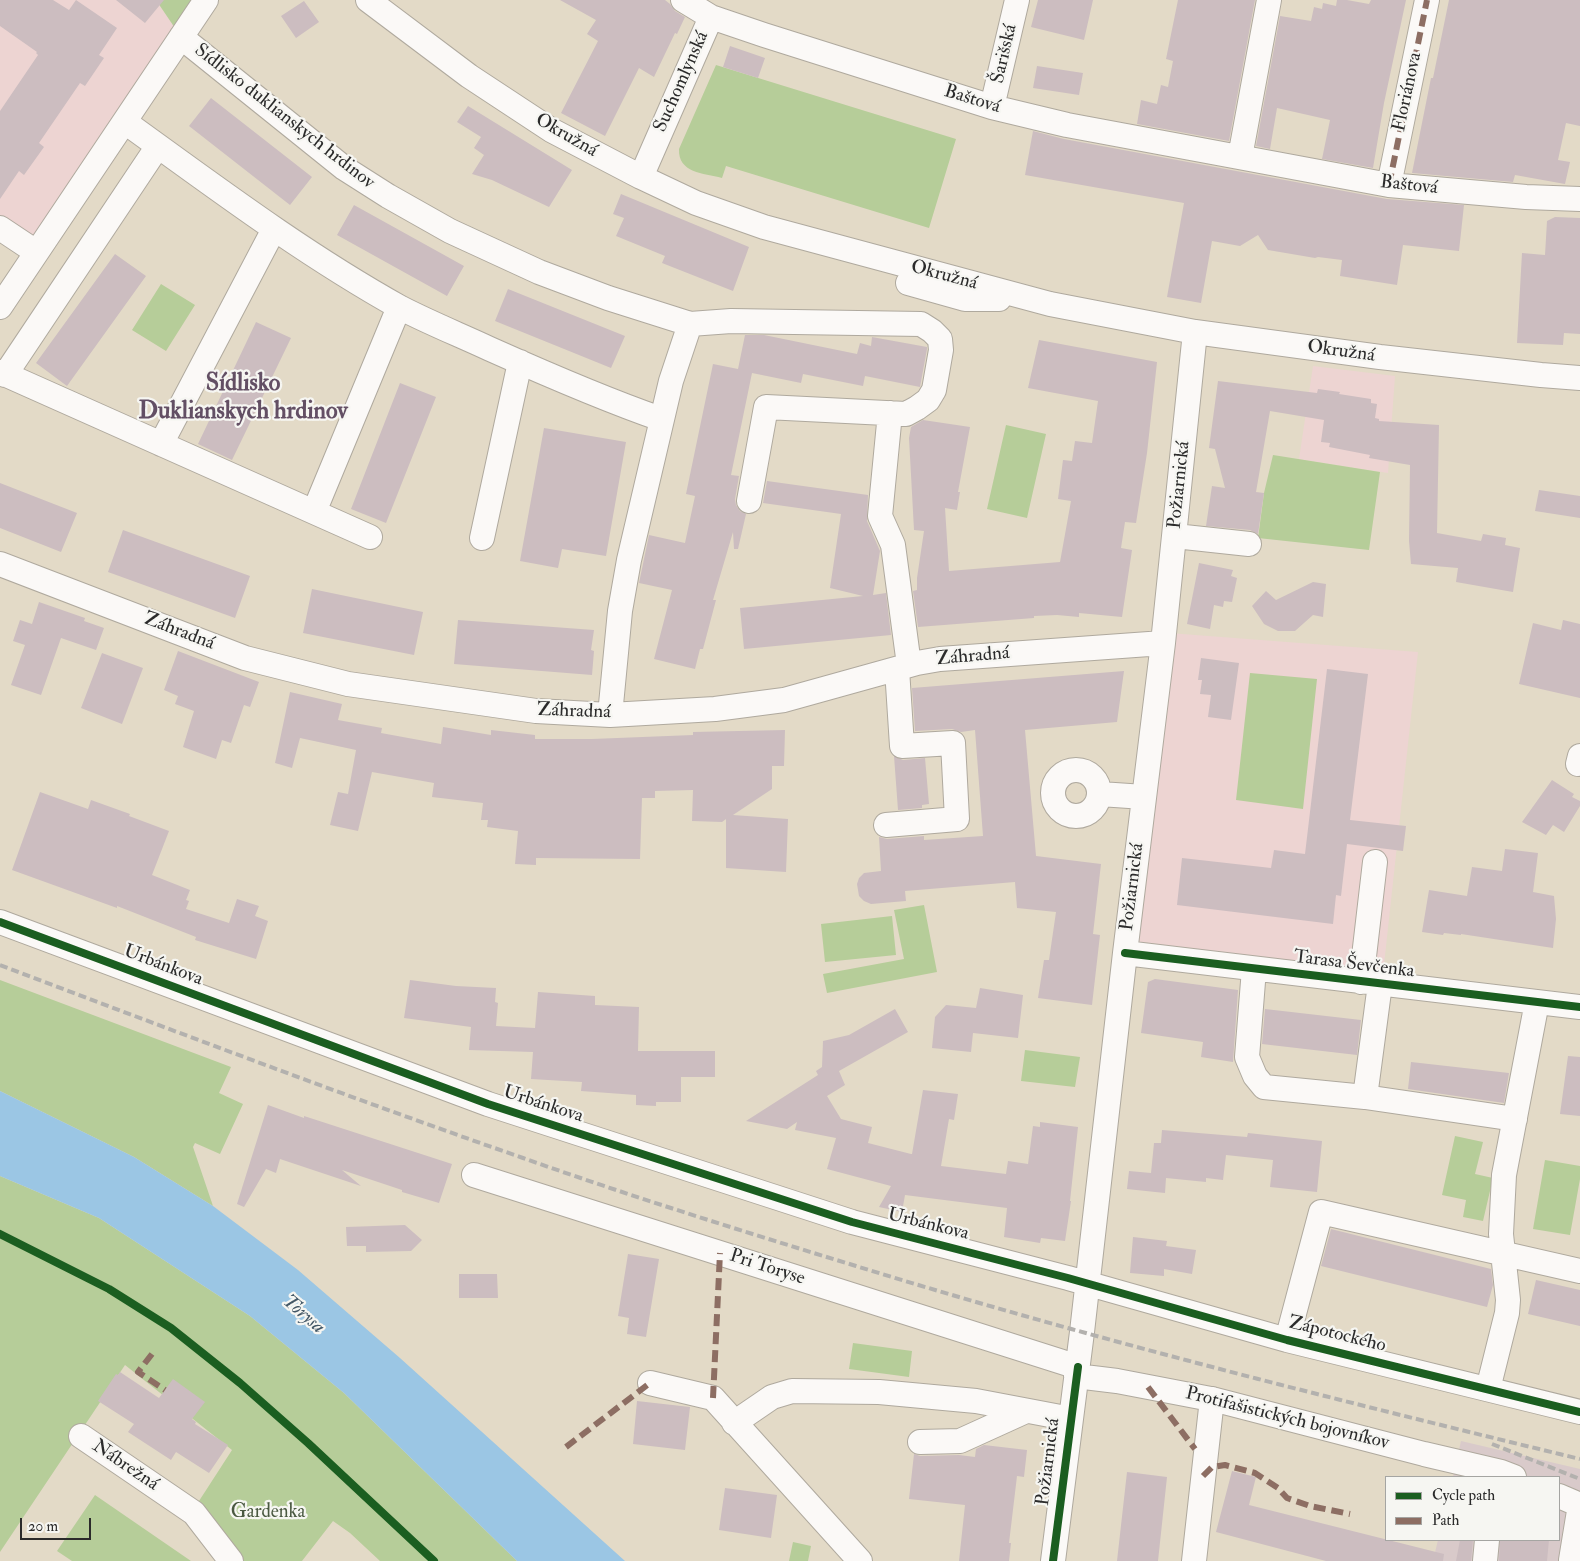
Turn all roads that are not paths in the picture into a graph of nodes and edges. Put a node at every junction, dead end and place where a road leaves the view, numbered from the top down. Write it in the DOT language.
graph roads {
  1 [pos="206,0"];
  2 [pos="368,0"];
  3 [pos="683,0"];
  4 [pos="1017,0"];
  5 [pos="1269,0"];
  6 [pos="1427,0"];
  7 [pos="711,17"];
  8 [pos="181,37"];
  9 [pos="992,107"];
  10 [pos="125,122"];
  11 [pos="158,146"];
  12 [pos="1240,157"];
  13 [pos="641,178"];
  14 [pos="1388,185"];
  15 [pos="1579,194"];
  16 [pos="0,228"];
  17 [pos="274,229"];
  18 [pos="36,252"];
  19 [pos="399,306"];
  20 [pos="0,307"];
  21 [pos="690,324"];
  22 [pos="1195,332"];
  23 [pos="520,362"];
  24 [pos="3,373"];
  25 [pos="1580,378"];
  26 [pos="890,412"];
  27 [pos="661,419"];
  28 [pos="161,444"];
  29 [pos="749,501"];
  30 [pos="314,512"];
  31 [pos="370,536"];
  32 [pos="1174,536"];
  33 [pos="482,538"];
  34 [pos="1249,544"];
  35 [pos="0,564"];
  36 [pos="1163,643"];
  37 [pos="903,667"];
  38 [pos="610,714"];
  39 [pos="1100,794"];
  40 [pos="1144,797"];
  41 [pos="886,825"];
  42 [pos="1375,862"];
  43 [pos="0,922"];
  44 [pos="1125,953"];
  45 [pos="1254,969"];
  46 [pos="1370,983"];
  47 [pos="1537,1002"];
  48 [pos="1579,1002"];
  49 [pos="1365,1097"];
  50 [pos="1515,1119"];
  51 [pos="474,1175"];
  52 [pos="1503,1254"];
  53 [pos="1580,1272"];
  54 [pos="1087,1284"];
  55 [pos="1287,1340"];
  56 [pos="1071,1368"];
  57 [pos="650,1383"];
  58 [pos="1488,1389"];
  59 [pos="1212,1399"];
  60 [pos="1026,1411"];
  61 [pos="1580,1412"];
  62 [pos="1061,1417"];
  63 [pos="734,1423"];
  64 [pos="81,1436"];
  65 [pos="920,1442"];
  66 [pos="1502,1475"];
  67 [pos="1560,1496"];
  68 [pos="1487,1541"];
  69 [pos="231,1561"];
  70 [pos="860,1561"];
  71 [pos="1053,1561"];
  72 [pos="1194,1561"];
  73 [pos="1485,1561"];
  74 [pos="1572,1561"];
  1 -- 8 [label="street, Sídlisko duklianskych hrdinov"];
  2 -- 13 [label="street, Okružná"];
  3 -- 7 [label="street, Suchomlynská"];
  4 -- 9 [label="street, Šarišská"];
  5 -- 12 [label="street"];
  6 -- 14 [label="street, Floriánova"];
  7 -- 9 [label="street, Baštová"];
  7 -- 13 [label="street, Suchomlynská"];
  8 -- 10 [label="street, Sídlisko duklianskych hrdinov"];
  8 -- 21 [label="street, Sídlisko duklianskych hrdinov"];
  9 -- 12 [label="street, Baštová"];
  10 -- 11 [label="street"];
  10 -- 18 [label="street, Sídlisko duklianskych hrdinov"];
  11 -- 17 [label="street"];
  11 -- 24 [label="street"];
  12 -- 14 [label="street, Baštová"];
  13 -- 22 [label="street, Okružná"];
  14 -- 15 [label="street, Baštová"];
  16 -- 18 [label="street"];
  17 -- 19 [label="street"];
  17 -- 28 [label="street"];
  18 -- 20 [label="street, Sídlisko duklianskych hrdinov"];
  19 -- 23 [label="street"];
  19 -- 30 [label="street"];
  21 -- 26 [label="street, Sídlisko duklianskych hrdinov"];
  21 -- 27 [label="street"];
  22 -- 25 [label="street, Okružná"];
  22 -- 32 [label="street, Požiarnická"];
  23 -- 27 [label="street"];
  23 -- 33 [label="street"];
  24 -- 28 [label="street"];
  26 -- 29 [label="street, Sídlisko duklianskych hrdinov"];
  26 -- 37 [label="street"];
  27 -- 38 [label="street"];
  28 -- 30 [label="street"];
  30 -- 31 [label="street"];
  32 -- 34 [label="street"];
  32 -- 36 [label="street, Požiarnická"];
  35 -- 38 [label="street, Záhradná"];
  36 -- 37 [label="street, Záhradná"];
  36 -- 40 [label="street, Požiarnická"];
  37 -- 38 [label="street, Záhradná"];
  37 -- 41 [label="street"];
  39 -- 40 [label="street"];
  40 -- 44 [label="street, Požiarnická"];
  42 -- 46 [label="street"];
  43 -- 54 [label="street, Urbánkova"];
  44 -- 45 [label="street, Tarasa Ševčenka"];
  44 -- 54 [label="street, Požiarnická"];
  45 -- 46 [label="street, Tarasa Ševčenka"];
  45 -- 49 [label="street"];
  46 -- 47 [label="street, Tarasa Ševčenka"];
  46 -- 49 [label="street"];
  47 -- 48 [label="street, Tarasa Ševčenka"];
  47 -- 50 [label="street"];
  49 -- 50 [label="street"];
  50 -- 52 [label="street"];
  51 -- 56 [label="street, Pri Toryse"];
  52 -- 53 [label="street, Zápotockého"];
  52 -- 55 [label="street, Zápotockého"];
  52 -- 58 [label="street"];
  54 -- 55 [label="street, Zápotockého"];
  54 -- 56 [label="street, Požiarnická"];
  55 -- 58 [label="street, Zápotockého"];
  56 -- 59 [label="street, Protifašistických bojovníkov"];
  56 -- 62 [label="street, Požiarnická"];
  57 -- 63 [label="street"];
  58 -- 61 [label="street, Zápotockého"];
  59 -- 66 [label="street, Protifašistických bojovníkov"];
  59 -- 72 [label="street"];
  60 -- 62 [label="street, Požiarnická"];
  60 -- 63 [label="street, Požiarnická"];
  60 -- 65 [label="street"];
  62 -- 71 [label="street, Požiarnická"];
  63 -- 70 [label="street"];
  64 -- 69 [label="street, Nábrežná"];
  67 -- 74 [label="street"];
  68 -- 73 [label="street"];
}
